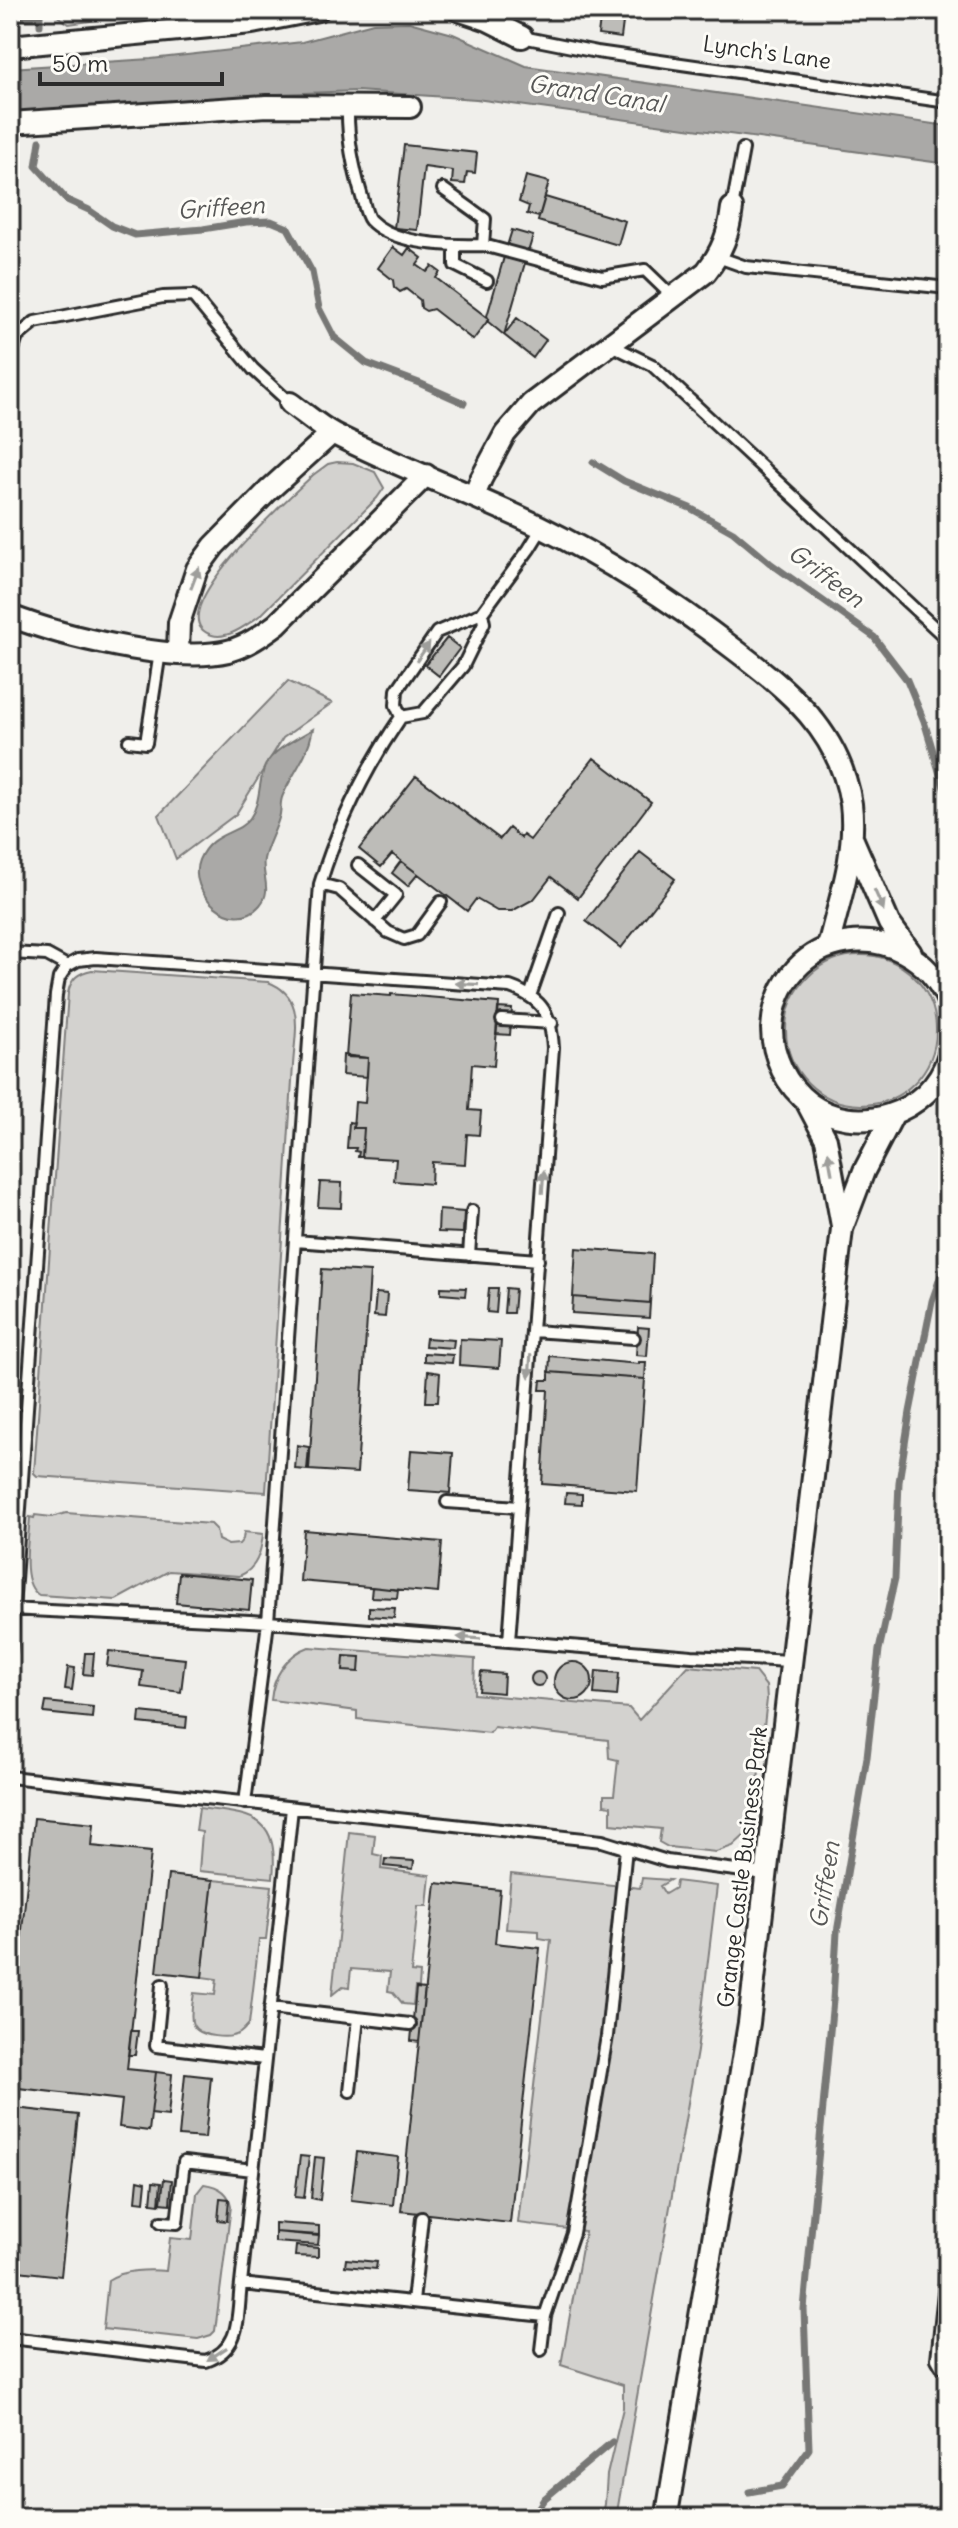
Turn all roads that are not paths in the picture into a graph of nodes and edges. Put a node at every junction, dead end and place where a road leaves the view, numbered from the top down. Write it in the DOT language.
graph roads {
  1 [pos="318,10"];
  2 [pos="458,10"];
  3 [pos="490,15"];
  4 [pos="522,37"];
  5 [pos="10,46"];
  6 [pos="948,102"];
  7 [pos="348,106"];
  8 [pos="410,107"];
  9 [pos="10,123"];
  10 [pos="743,149"];
  11 [pos="443,189"];
  12 [pos="732,208"];
  13 [pos="483,245"];
  14 [pos="455,246"];
  15 [pos="718,257"];
  16 [pos="487,281"];
  17 [pos="948,288"];
  18 [pos="674,298"];
  19 [pos="610,344"];
  20 [pos="10,359"];
  21 [pos="290,403"];
  22 [pos="332,433"];
  23 [pos="426,475"];
  24 [pos="474,496"];
  25 [pos="542,528"];
  26 [pos="482,613"];
  27 [pos="10,616"];
  28 [pos="948,640"];
  29 [pos="169,652"];
  30 [pos="401,717"];
  31 [pos="129,741"];
  32 [pos="853,840"];
  33 [pos="358,865"];
  34 [pos="320,884"];
  35 [pos="441,902"];
  36 [pos="559,913"];
  37 [pos="375,921"];
  38 [pos="828,947"];
  39 [pos="10,953"];
  40 [pos="913,956"];
  41 [pos="67,966"];
  42 [pos="314,974"];
  43 [pos="530,996"];
  44 [pos="948,1001"];
  45 [pos="502,1020"];
  46 [pos="552,1023"];
  47 [pos="948,1057"];
  48 [pos="942,1082"];
  49 [pos="806,1101"];
  50 [pos="893,1115"];
  51 [pos="472,1211"];
  52 [pos="842,1229"];
  53 [pos="296,1241"];
  54 [pos="469,1255"];
  55 [pos="538,1260"];
  56 [pos="533,1331"];
  57 [pos="634,1338"];
  58 [pos="447,1502"];
  59 [pos="519,1507"];
  60 [pos="11,1610"];
  61 [pos="268,1622"];
  62 [pos="509,1641"];
  63 [pos="10,1651"];
  64 [pos="790,1661"];
  65 [pos="10,1777"];
  66 [pos="245,1803"];
  67 [pos="292,1808"];
  68 [pos="626,1848"];
  69 [pos="766,1874"];
  70 [pos="162,1985"];
  71 [pos="270,2008"];
  72 [pos="358,2018"];
  73 [pos="410,2024"];
  74 [pos="264,2059"];
  75 [pos="350,2091"];
  76 [pos="253,2170"];
  77 [pos="422,2218"];
  78 [pos="161,2222"];
  79 [pos="948,2254"];
  80 [pos="241,2284"];
  81 [pos="413,2302"];
  82 [pos="545,2316"];
  83 [pos="10,2338"];
  84 [pos="541,2350"];
  85 [pos="948,2371"];
  86 [pos="667,2515"];
  1 -- 5 [label="street"];
  2 -- 3 [label="street, Lynch's Lane"];
  3 -- 4 [label="street, Lynch's Lane"];
  4 -- 6 [label="lane, Lynch's Lane"];
  7 -- 8 [label="street"];
  7 -- 9 [label="street"];
  7 -- 14 [label="lane"];
  10 -- 12 [label="lane"];
  11 -- 13 [label="lane"];
  12 -- 15 [label="street"];
  13 -- 14 [label="lane"];
  13 -- 18 [label="lane"];
  14 -- 16 [label="lane"];
  15 -- 17 [label="lane"];
  15 -- 18 [label="street"];
  18 -- 19 [label="street"];
  19 -- 24 [label="street"];
  19 -- 28 [label="lane"];
  20 -- 21 [label="lane"];
  21 -- 22 [label="street"];
  22 -- 23 [label="street"];
  29 -- 22 [label="street, one-way"];
  23 -- 24 [label="street"];
  23 -- 29 [label="street"];
  24 -- 25 [label="street"];
  25 -- 26 [label="lane"];
  25 -- 32 [label="street"];
  26 -- 30 [label="lane"];
  30 -- 26 [label="lane, one-way"];
  27 -- 29 [label="street"];
  29 -- 31 [label="lane"];
  30 -- 34 [label="lane"];
  32 -- 38 [label="street"];
  32 -- 40 [label="street, one-way"];
  33 -- 37 [label="lane"];
  34 -- 37 [label="lane"];
  34 -- 42 [label="lane"];
  35 -- 37 [label="lane"];
  36 -- 43 [label="lane"];
  38 -- 40 [label="street"];
  38 -- 49 [label="street, Grange Castle Business Park"];
  39 -- 41 [label="lane"];
  40 -- 44 [label="street"];
  41 -- 42 [label="lane"];
  41 -- 60 [label="lane"];
  43 -- 42 [label="lane, one-way"];
  42 -- 53 [label="lane"];
  43 -- 46 [label="lane"];
  45 -- 46 [label="lane"];
  55 -- 46 [label="lane, one-way"];
  47 -- 48 [label="street"];
  48 -- 50 [label="street"];
  49 -- 50 [label="street"];
  52 -- 49 [label="street, Grange Castle Business Park, one-way"];
  50 -- 52 [label="street, Grange Castle Business Park"];
  51 -- 54 [label="lane"];
  52 -- 64 [label="street, Grange Castle Business Park"];
  53 -- 54 [label="lane"];
  53 -- 61 [label="lane"];
  54 -- 55 [label="lane"];
  55 -- 56 [label="lane"];
  56 -- 57 [label="lane"];
  56 -- 59 [label="lane, one-way"];
  58 -- 59 [label="lane"];
  59 -- 62 [label="lane"];
  60 -- 61 [label="lane"];
  60 -- 63 [label="lane"];
  62 -- 61 [label="lane, one-way"];
  61 -- 66 [label="lane"];
  62 -- 64 [label="lane"];
  64 -- 69 [label="street, Grange Castle Business Park"];
  65 -- 66 [label="lane"];
  66 -- 67 [label="lane"];
  67 -- 68 [label="lane"];
  67 -- 71 [label="lane"];
  68 -- 69 [label="lane"];
  68 -- 82 [label="lane"];
  69 -- 86 [label="street, Grange Castle Business Park"];
  70 -- 74 [label="lane"];
  71 -- 72 [label="lane"];
  71 -- 74 [label="lane"];
  72 -- 73 [label="lane"];
  72 -- 75 [label="lane"];
  74 -- 76 [label="lane"];
  76 -- 78 [label="lane"];
  76 -- 80 [label="lane"];
  77 -- 81 [label="lane"];
  79 -- 85 [label="lane"];
  80 -- 81 [label="lane"];
  80 -- 83 [label="lane, one-way"];
  81 -- 82 [label="lane"];
  82 -- 84 [label="lane"];
}
